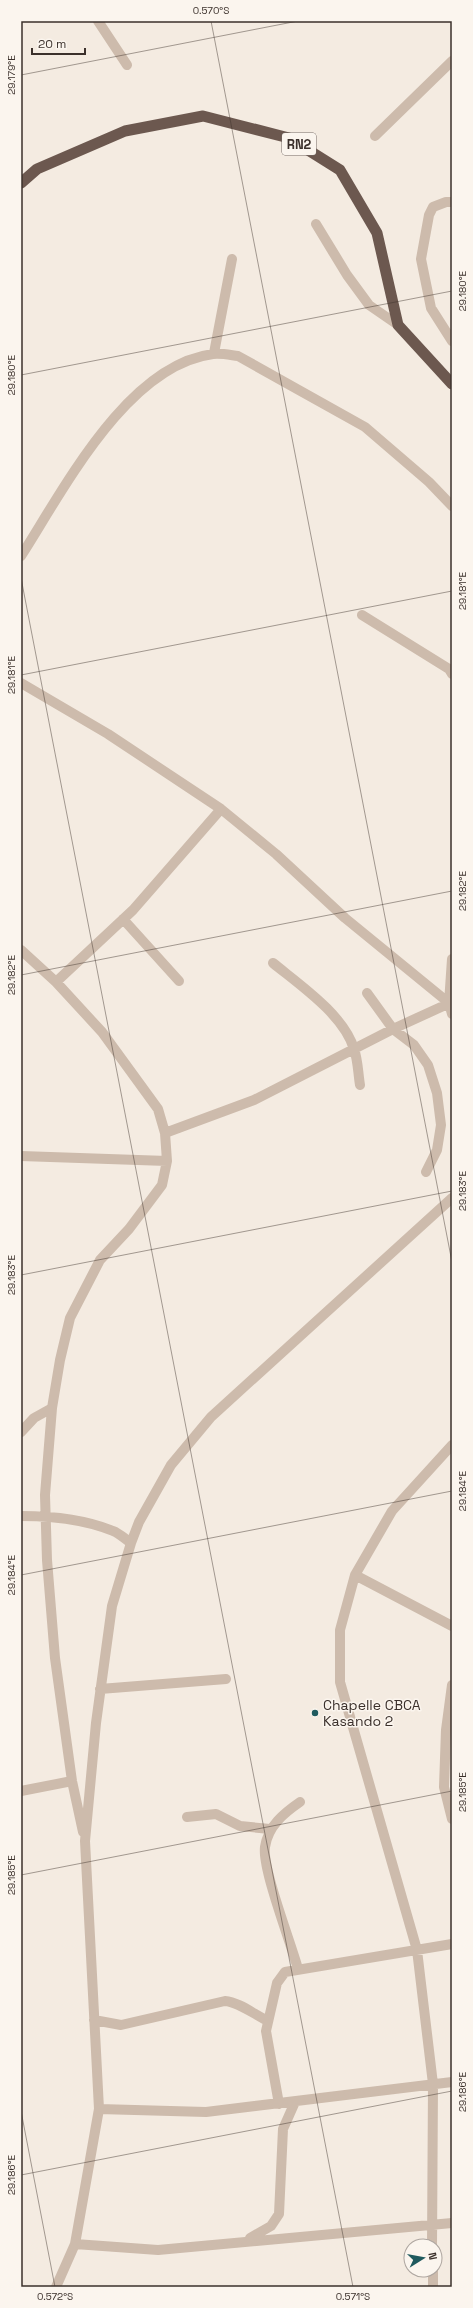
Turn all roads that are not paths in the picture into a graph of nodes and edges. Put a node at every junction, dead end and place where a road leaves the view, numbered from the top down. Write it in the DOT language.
graph roads {
  1 [pos="98,21"];
  2 [pos="452,61"];
  3 [pos="127,65"];
  4 [pos="375,136"];
  5 [pos="21,182"];
  6 [pos="452,202"];
  7 [pos="316,224"];
  8 [pos="232,259"];
  9 [pos="398,325"];
  10 [pos="452,341"];
  11 [pos="214,354"];
  12 [pos="452,384"];
  13 [pos="452,506"];
  14 [pos="21,556"];
  15 [pos="362,616"];
  16 [pos="452,674"];
  17 [pos="21,683"];
  18 [pos="220,809"];
  19 [pos="123,919"];
  20 [pos="21,950"];
  21 [pos="452,959"];
  22 [pos="273,963"];
  23 [pos="179,981"];
  24 [pos="56,982"];
  25 [pos="367,993"];
  26 [pos="450,1003"];
  27 [pos="452,1014"];
  28 [pos="393,1029"];
  29 [pos="354,1049"];
  30 [pos="360,1085"];
  31 [pos="165,1133"];
  32 [pos="21,1156"];
  33 [pos="167,1161"];
  34 [pos="426,1172"];
  35 [pos="452,1198"];
  36 [pos="52,1408"];
  37 [pos="21,1432"];
  38 [pos="452,1445"];
  39 [pos="21,1516"];
  40 [pos="46,1516"];
  41 [pos="130,1543"];
  42 [pos="355,1575"];
  43 [pos="452,1626"];
  44 [pos="226,1679"];
  45 [pos="452,1685"];
  46 [pos="100,1689"];
  47 [pos="448,1777"];
  48 [pos="72,1782"];
  49 [pos="21,1791"];
  50 [pos="300,1802"];
  51 [pos="187,1817"];
  52 [pos="452,1819"];
  53 [pos="270,1829"];
  54 [pos="86,1841"];
  55 [pos="452,1944"];
  56 [pos="417,1950"];
  57 [pos="298,1969"];
  58 [pos="94,2020"];
  59 [pos="268,2022"];
  60 [pos="452,2082"];
  61 [pos="433,2084"];
  62 [pos="295,2102"];
  63 [pos="279,2104"];
  64 [pos="99,2109"];
  65 [pos="452,2223"];
  66 [pos="431,2224"];
  67 [pos="432,2238"];
  68 [pos="241,2242"];
  69 [pos="75,2244"];
  70 [pos="56,2287"];
  1 -- 3 [label="street"];
  2 -- 4 [label="street"];
  5 -- 9 [label="highway, RN2"];
  6 -- 10 [label="street"];
  7 -- 9 [label="street"];
  8 -- 11 [label="street"];
  9 -- 12 [label="highway, RN2"];
  11 -- 13 [label="street"];
  11 -- 14 [label="street"];
  15 -- 16 [label="street"];
  17 -- 18 [label="street"];
  18 -- 19 [label="street"];
  18 -- 26 [label="street"];
  19 -- 23 [label="street"];
  19 -- 24 [label="street"];
  20 -- 24 [label="street"];
  21 -- 26 [label="street"];
  22 -- 29 [label="street"];
  24 -- 31 [label="street"];
  25 -- 28 [label="street"];
  26 -- 27 [label="street"];
  26 -- 28 [label="street"];
  28 -- 29 [label="street"];
  28 -- 34 [label="street"];
  29 -- 30 [label="street"];
  29 -- 31 [label="street"];
  31 -- 33 [label="street"];
  32 -- 33 [label="street"];
  33 -- 36 [label="street"];
  35 -- 41 [label="street"];
  36 -- 37 [label="street"];
  36 -- 40 [label="street"];
  38 -- 42 [label="street"];
  39 -- 40 [label="street"];
  40 -- 41 [label="street"];
  40 -- 48 [label="street"];
  41 -- 46 [label="street"];
  42 -- 43 [label="street"];
  42 -- 56 [label="street"];
  44 -- 46 [label="street"];
  45 -- 47 [label="street"];
  46 -- 54 [label="street"];
  47 -- 52 [label="street"];
  48 -- 49 [label="street"];
  48 -- 54 [label="street"];
  50 -- 53 [label="street"];
  51 -- 53 [label="street"];
  53 -- 57 [label="street"];
  54 -- 58 [label="street"];
  55 -- 56 [label="street"];
  56 -- 57 [label="street"];
  56 -- 61 [label="street"];
  57 -- 59 [label="street"];
  58 -- 59 [label="street"];
  58 -- 64 [label="street"];
  59 -- 63 [label="street"];
  60 -- 61 [label="street"];
  61 -- 62 [label="street"];
  61 -- 66 [label="street"];
  62 -- 63 [label="street"];
  62 -- 68 [label="street"];
  63 -- 64 [label="street"];
  64 -- 69 [label="street"];
  65 -- 66 [label="street"];
  66 -- 67 [label="street"];
  66 -- 68 [label="street"];
  68 -- 69 [label="street"];
  69 -- 70 [label="street"];
}
